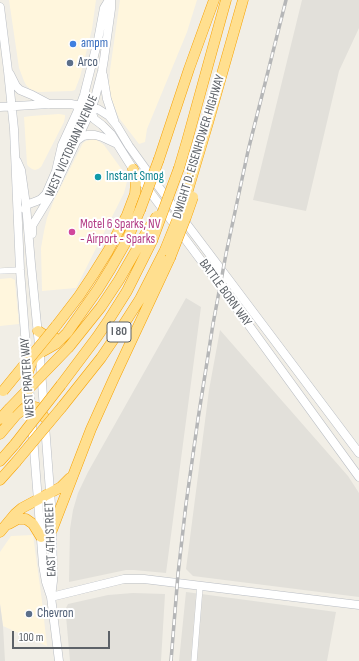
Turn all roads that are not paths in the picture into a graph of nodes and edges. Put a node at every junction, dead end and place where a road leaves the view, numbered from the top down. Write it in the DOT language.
graph roads {
  1 [pos="110,0"];
  2 [pos="214,0"];
  3 [pos="226,0"];
  4 [pos="243,0"];
  5 [pos="0,7"];
  6 [pos="8,71"];
  7 [pos="102,71"];
  8 [pos="49,104"];
  9 [pos="12,106"];
  10 [pos="0,107"];
  11 [pos="85,108"];
  12 [pos="117,126"];
  13 [pos="76,142"];
  14 [pos="118,145"];
  15 [pos="16,157"];
  16 [pos="133,169"];
  17 [pos="26,205"];
  18 [pos="18,229"];
  19 [pos="149,237"];
  20 [pos="167,254"];
  21 [pos="31,264"];
  22 [pos="20,270"];
  23 [pos="0,272"];
  24 [pos="75,321"];
  25 [pos="38,331"];
  26 [pos="40,353"];
  27 [pos="28,372"];
  28 [pos="2,393"];
  29 [pos="30,407"];
  30 [pos="44,417"];
  31 [pos="0,419"];
  32 [pos="0,434"];
  33 [pos="359,453"];
  34 [pos="0,461"];
  35 [pos="73,473"];
  36 [pos="359,477"];
  37 [pos="0,480"];
  38 [pos="50,492"];
  39 [pos="37,500"];
  40 [pos="4,528"];
  41 [pos="52,530"];
  42 [pos="41,537"];
  43 [pos="200,586"];
  44 [pos="51,597"];
  45 [pos="359,605"];
  46 [pos="58,661"];
  47 [pos="194,661"];
  1 -- 7 [label="main road, WEST VICTORIAN AVENUE"];
  1 -- 11 [label="main road, WEST VICTORIAN AVENUE"];
  2 -- 24 [label="highway, bridge"];
  3 -- 19 [label="highway, DWIGHT D. EISENHOWER HIGHWAY / I 80, bridge"];
  4 -- 20 [label="highway, DWIGHT D. EISENHOWER HIGHWAY / I 80, bridge"];
  5 -- 6 [label="main road, WEST PRATER WAY"];
  6 -- 8 [label="main road"];
  6 -- 9 [label="main road, WEST PRATER WAY"];
  7 -- 11 [label="main road, WEST VICTORIAN AVENUE"];
  7 -- 12 [label="main road"];
  8 -- 9 [label="main road"];
  8 -- 11 [label="main road"];
  9 -- 10 [label="main road"];
  9 -- 15 [label="main road, WEST PRATER WAY"];
  11 -- 12 [label="main road, BATTLE BORN WAY"];
  11 -- 13 [label="main road, WEST VICTORIAN AVENUE"];
  11 -- 14 [label="main road, BATTLE BORN WAY"];
  11 -- 17 [label="main road, WEST VICTORIAN AVENUE"];
  12 -- 33 [label="main road, BATTLE BORN WAY"];
  13 -- 14 [label="main road"];
  13 -- 21 [label="main road, WEST VICTORIAN AVENUE"];
  14 -- 16 [label="main road, BATTLE BORN WAY"];
  15 -- 17 [label="main road, WEST PRATER WAY"];
  15 -- 18 [label="main road, WEST PRATER WAY"];
  16 -- 28 [label="highway, bridge"];
  16 -- 36 [label="main road, BATTLE BORN WAY"];
  17 -- 18 [label="main road"];
  17 -- 21 [label="main road, WEST PRATER WAY"];
  18 -- 22 [label="main road, WEST PRATER WAY"];
  19 -- 31 [label="highway, bridge"];
  19 -- 34 [label="highway, DWIGHT D. EISENHOWER HIGHWAY / I 80, bridge"];
  20 -- 35 [label="highway"];
  20 -- 37 [label="highway, DWIGHT D. EISENHOWER HIGHWAY / I 80, bridge"];
  21 -- 25 [label="main road, WEST PRATER WAY"];
  22 -- 23 [label="street"];
  22 -- 27 [label="main road, WEST PRATER WAY"];
  24 -- 25 [label="highway"];
  24 -- 26 [label="highway"];
  25 -- 26 [label="main road, WEST PRATER WAY"];
  26 -- 27 [label="highway"];
  26 -- 30 [label="main road, WEST PRATER WAY"];
  27 -- 29 [label="main road, WEST PRATER WAY"];
  29 -- 30 [label="highway"];
  29 -- 32 [label="highway"];
  29 -- 39 [label="main road, WEST PRATER WAY"];
  30 -- 38 [label="main road, EAST 4TH STREET"];
  35 -- 38 [label="highway"];
  35 -- 41 [label="highway"];
  38 -- 39 [label="highway"];
  38 -- 41 [label="main road, EAST 4TH STREET"];
  39 -- 40 [label="highway"];
  39 -- 42 [label="main road, WEST PRATER WAY"];
  40 -- 42 [label="highway"];
  41 -- 44 [label="main road, EAST 4TH STREET"];
  42 -- 44 [label="main road, WEST PRATER WAY"];
  43 -- 44 [label="main road"];
  43 -- 45 [label="main road"];
  43 -- 47 [label="street"];
  44 -- 46 [label="main road, EAST 4TH STREET"];
}
